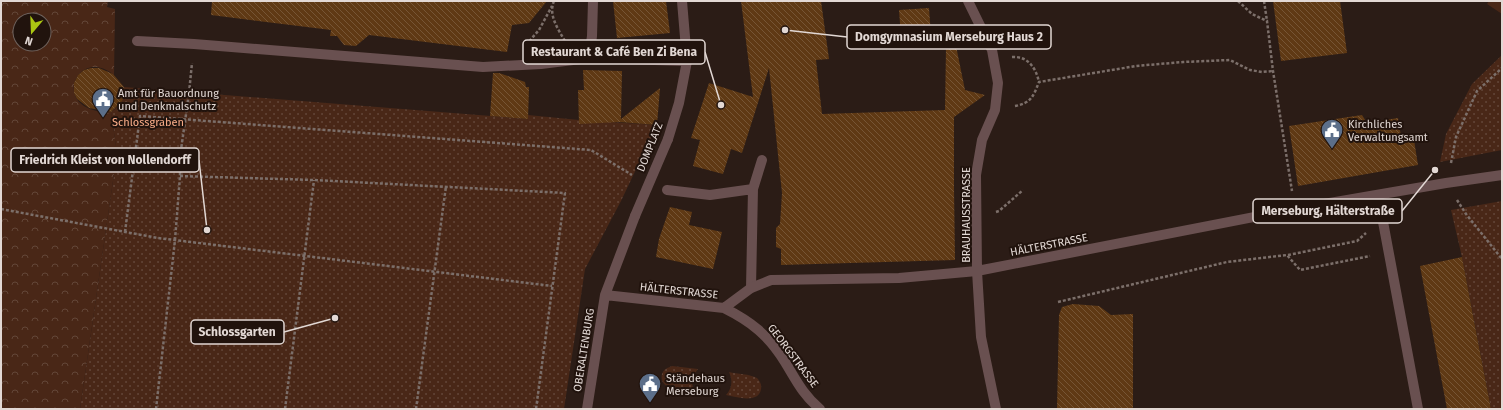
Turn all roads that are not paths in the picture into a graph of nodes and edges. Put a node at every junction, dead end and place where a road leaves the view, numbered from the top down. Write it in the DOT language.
graph roads {
  1 [pos="593,1"];
  2 [pos="682,1"];
  3 [pos="968,1"];
  4 [pos="137,41"];
  5 [pos="589,58"];
  6 [pos="687,61"];
  7 [pos="762,160"];
  8 [pos="1502,175"];
  9 [pos="753,189"];
  10 [pos="667,190"];
  11 [pos="1378,195"];
  12 [pos="977,271"];
  13 [pos="751,288"];
  14 [pos="605,295"];
  15 [pos="724,308"];
  16 [pos="587,409"];
  17 [pos="820,409"];
  18 [pos="996,409"];
  19 [pos="1418,409"];
  1 -- 5 [label="street"];
  2 -- 6 [label="street, DOMPLATZ"];
  3 -- 12 [label="street, BRAUHAUSSTRASSE"];
  4 -- 5 [label="street"];
  5 -- 6 [label="street"];
  6 -- 14 [label="street, DOMPLATZ, bridge"];
  7 -- 9 [label="street"];
  8 -- 11 [label="street, HÄLTERSTRASSE"];
  9 -- 10 [label="street"];
  9 -- 13 [label="street"];
  11 -- 12 [label="street, HÄLTERSTRASSE"];
  11 -- 19 [label="street"];
  12 -- 13 [label="street, HÄLTERSTRASSE"];
  12 -- 18 [label="street, BRAUHAUSSTRASSE"];
  13 -- 15 [label="street, HÄLTERSTRASSE"];
  14 -- 15 [label="street, HÄLTERSTRASSE"];
  14 -- 16 [label="street, OBERALTENBURG"];
  15 -- 17 [label="street, GEORGSTRASSE"];
}
